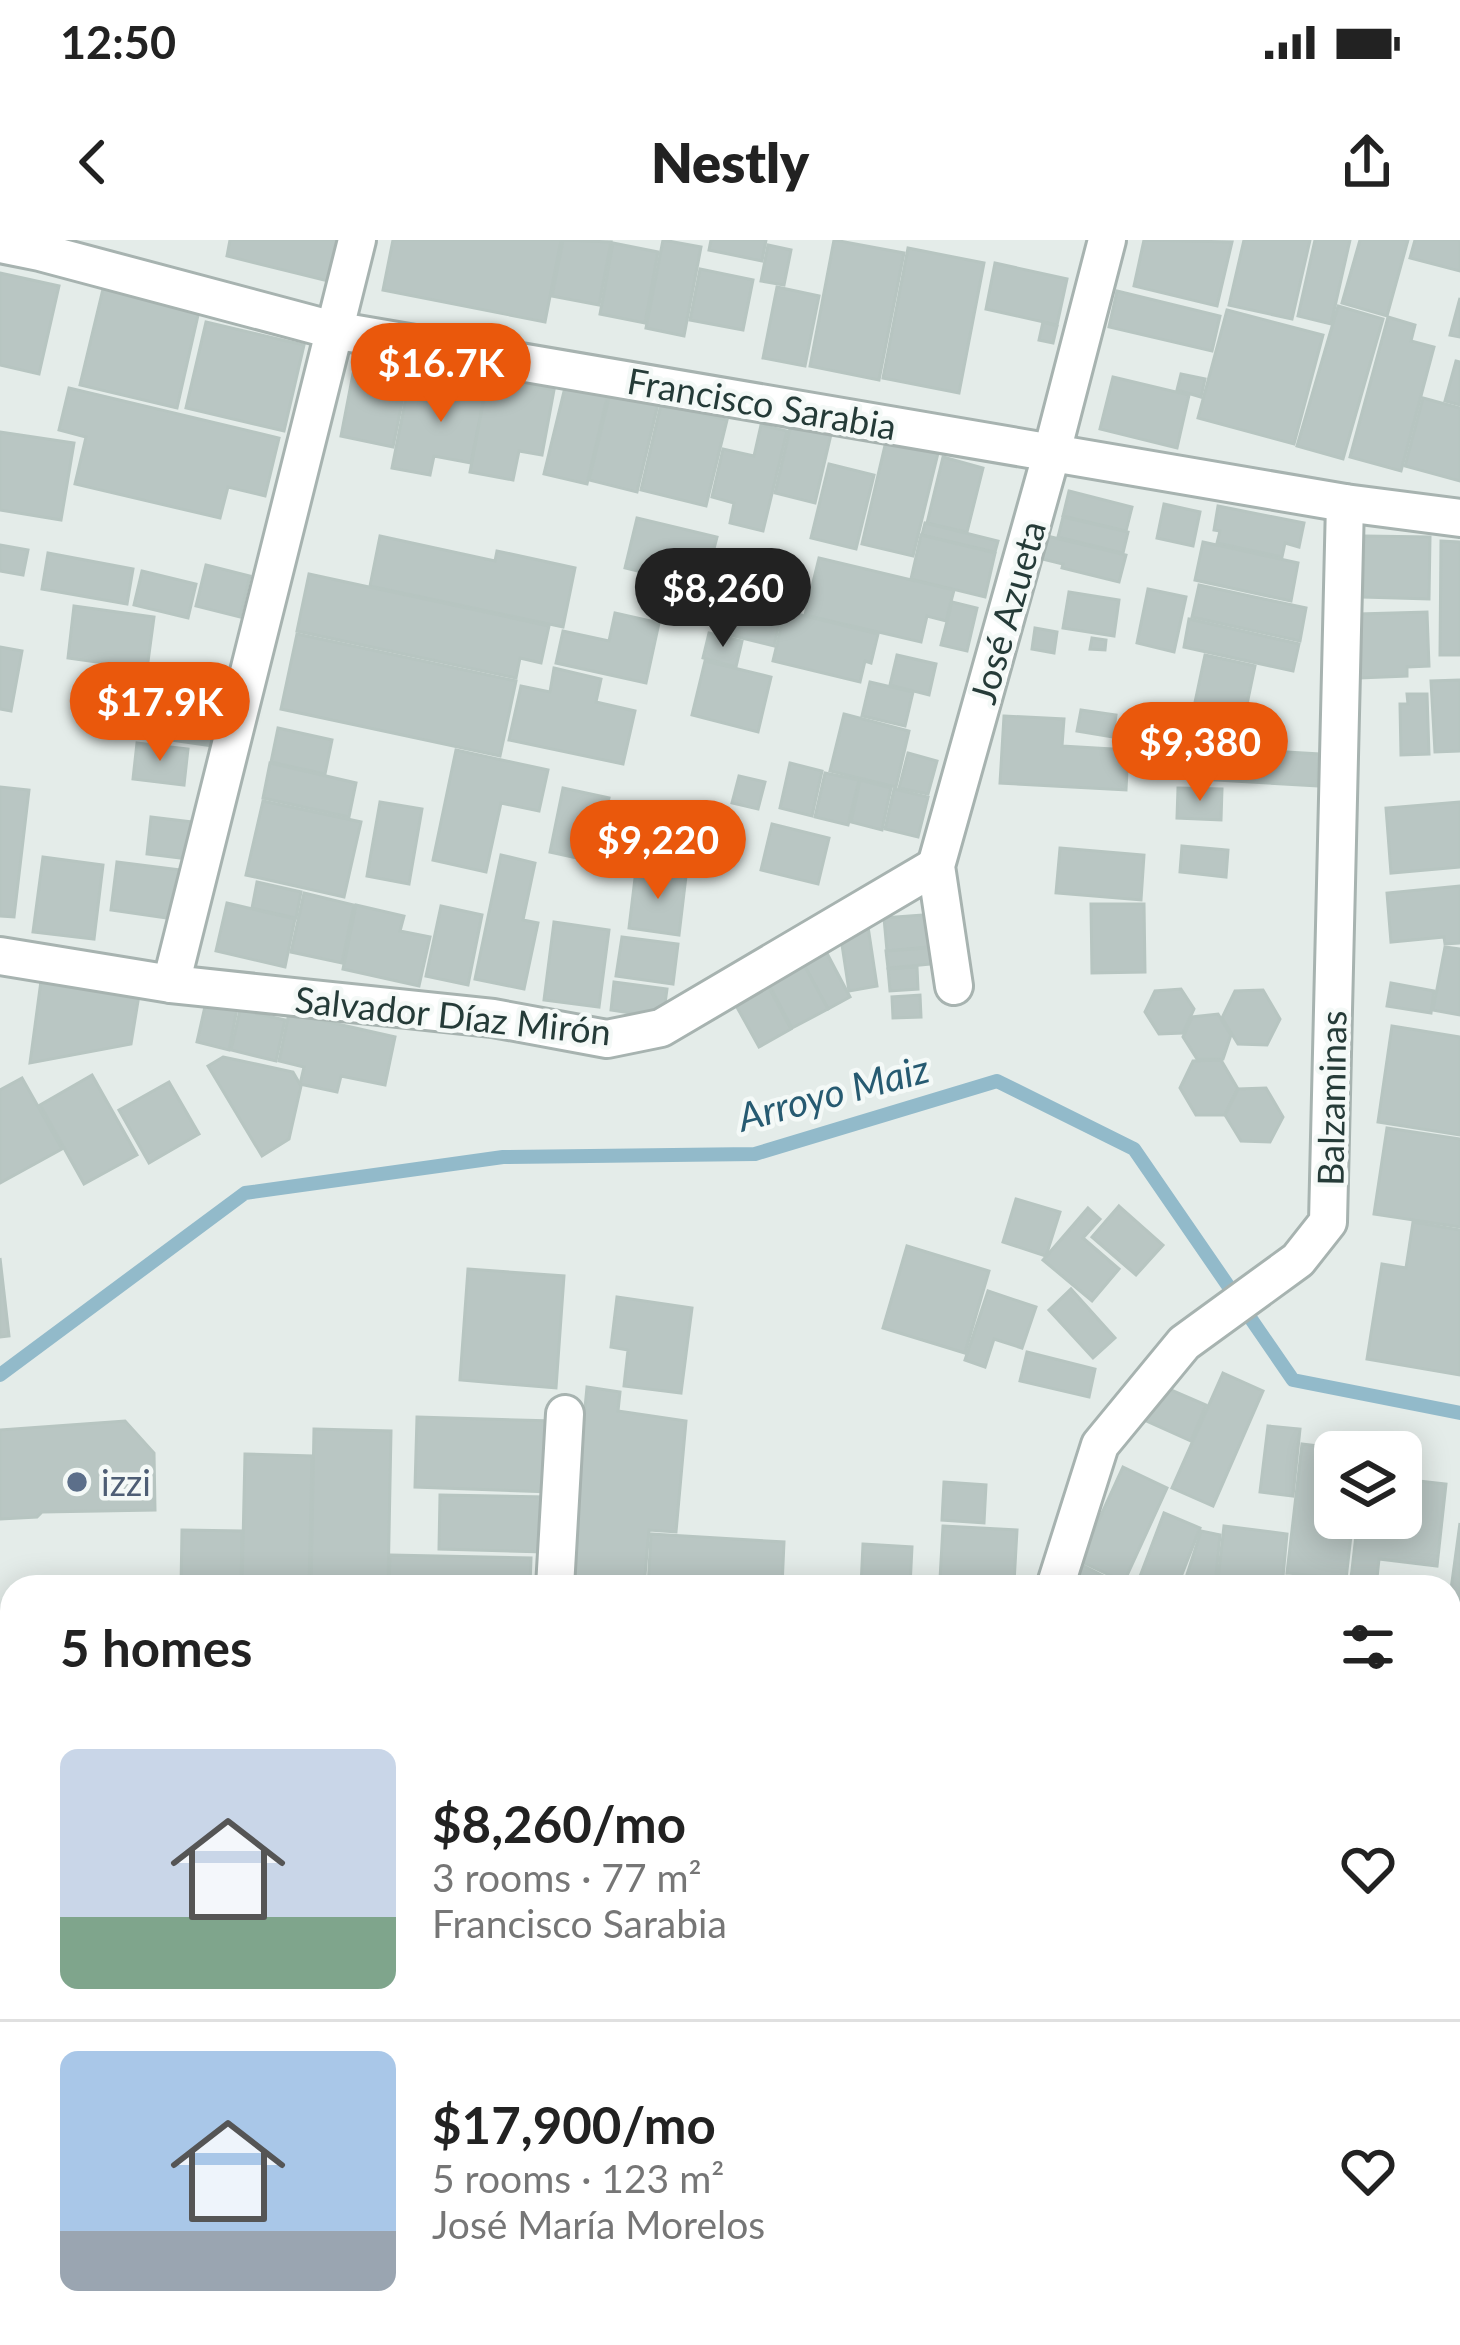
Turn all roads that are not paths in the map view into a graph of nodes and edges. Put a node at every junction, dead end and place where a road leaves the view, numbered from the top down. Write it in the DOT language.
graph roads {
  1 [pos="357,240"];
  2 [pos="1107,240"];
  3 [pos="0,244"];
  4 [pos="41,246"];
  5 [pos="333,330"];
  6 [pos="1052,452"];
  7 [pos="1345,503"];
  8 [pos="1460,518"];
  9 [pos="935,866"];
  10 [pos="0,956"];
  11 [pos="171,984"];
  12 [pos="954,986"];
  13 [pos="565,1414"];
  14 [pos="556,1575"];
  15 [pos="1059,1575"];
  1 -- 5 [label="street"];
  2 -- 6 [label="street, José Azueta"];
  3 -- 4 [label="street, Francisco Sarabia"];
  4 -- 5 [label="street, Francisco Sarabia"];
  5 -- 6 [label="street, Francisco Sarabia"];
  5 -- 11 [label="street"];
  6 -- 7 [label="street, Francisco Sarabia"];
  6 -- 9 [label="street, José Azueta"];
  7 -- 8 [label="street, Francisco Sarabia"];
  7 -- 15 [label="street, Balzaminas"];
  9 -- 11 [label="street, Salvador Díaz Mirón"];
  9 -- 12 [label="street, José Azueta"];
  10 -- 11 [label="street, Salvador Díaz Mirón"];
  13 -- 14 [label="street"];
}
